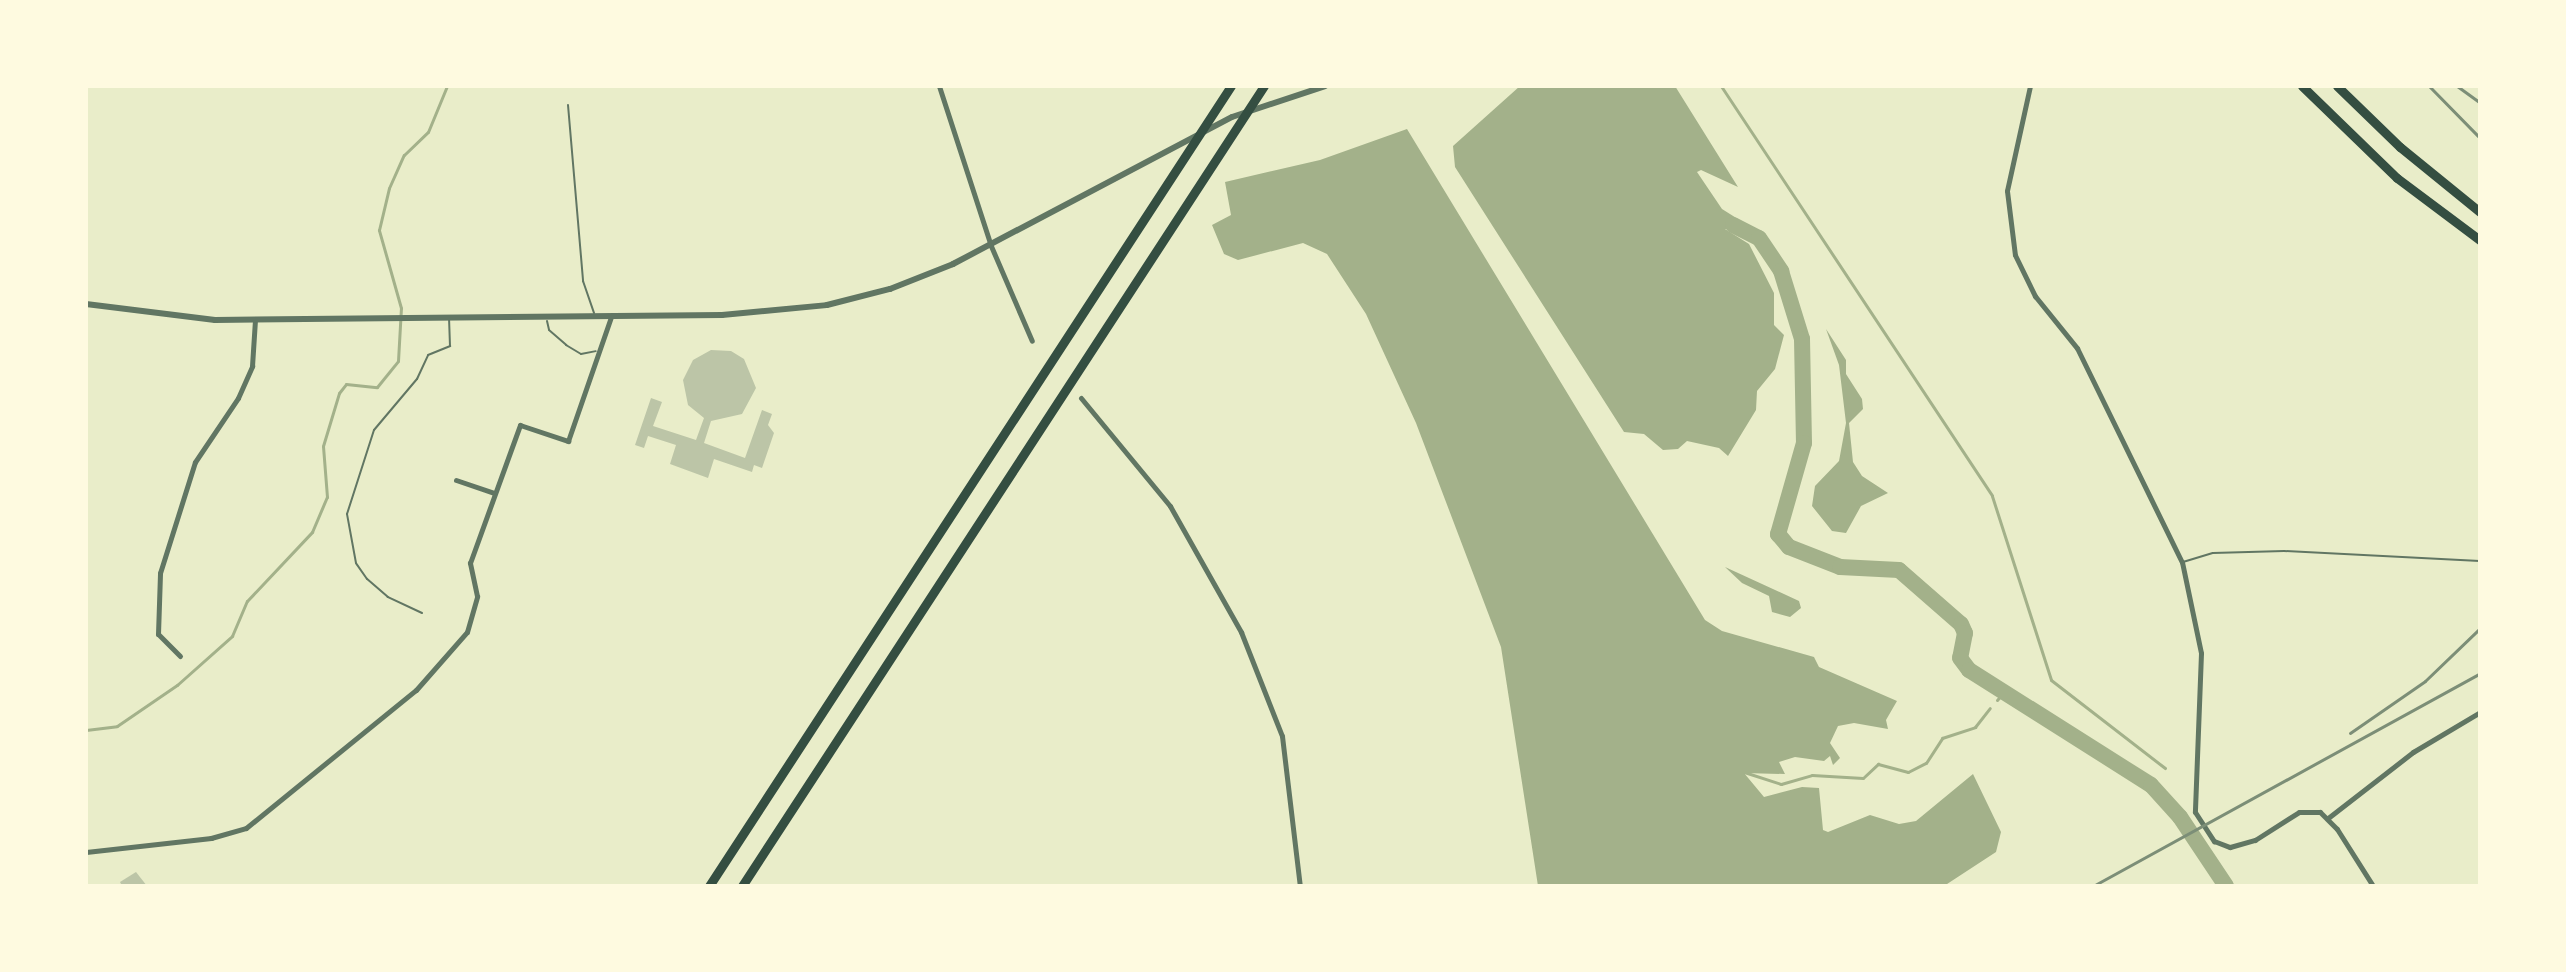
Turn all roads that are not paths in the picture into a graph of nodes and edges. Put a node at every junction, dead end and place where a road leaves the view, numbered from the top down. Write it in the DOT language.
graph roads {
  1 [pos="939,86"];
  2 [pos="1231,86"];
  3 [pos="1264,86"];
  4 [pos="1325,86"];
  5 [pos="2030,86"];
  6 [pos="2302,86"];
  7 [pos="2337,86"];
  8 [pos="568,105"];
  9 [pos="2480,212"];
  10 [pos="2480,240"];
  11 [pos="991,246"];
  12 [pos="86,304"];
  13 [pos="547,317"];
  14 [pos="611,317"];
  15 [pos="449,318"];
  16 [pos="594,318"];
  17 [pos="255,320"];
  18 [pos="1032,341"];
  19 [pos="601,350"];
  20 [pos="1081,398"];
  21 [pos="456,480"];
  22 [pos="494,493"];
  23 [pos="2480,561"];
  24 [pos="2182,562"];
  25 [pos="422,613"];
  26 [pos="180,656"];
  27 [pos="2480,712"];
  28 [pos="2328,818"];
  29 [pos="87,852"];
  30 [pos="709,886"];
  31 [pos="742,886"];
  32 [pos="1300,886"];
  33 [pos="2373,886"];
  1 -- 11 [label="street"];
  2 -- 30 [label="highway"];
  3 -- 31 [label="highway"];
  4 -- 11 [label="street"];
  5 -- 24 [label="street"];
  6 -- 10 [label="highway"];
  7 -- 9 [label="highway"];
  8 -- 16 [label="lane"];
  11 -- 14 [label="street"];
  11 -- 18 [label="street"];
  12 -- 17 [label="street"];
  13 -- 15 [label="street"];
  13 -- 16 [label="street"];
  13 -- 19 [label="lane"];
  14 -- 16 [label="street"];
  14 -- 19 [label="street"];
  15 -- 17 [label="street"];
  15 -- 25 [label="lane"];
  17 -- 26 [label="street"];
  19 -- 22 [label="street"];
  20 -- 32 [label="street"];
  21 -- 22 [label="street"];
  22 -- 29 [label="street"];
  23 -- 24 [label="lane"];
  24 -- 28 [label="street"];
  27 -- 28 [label="street"];
  28 -- 33 [label="street"];
}
